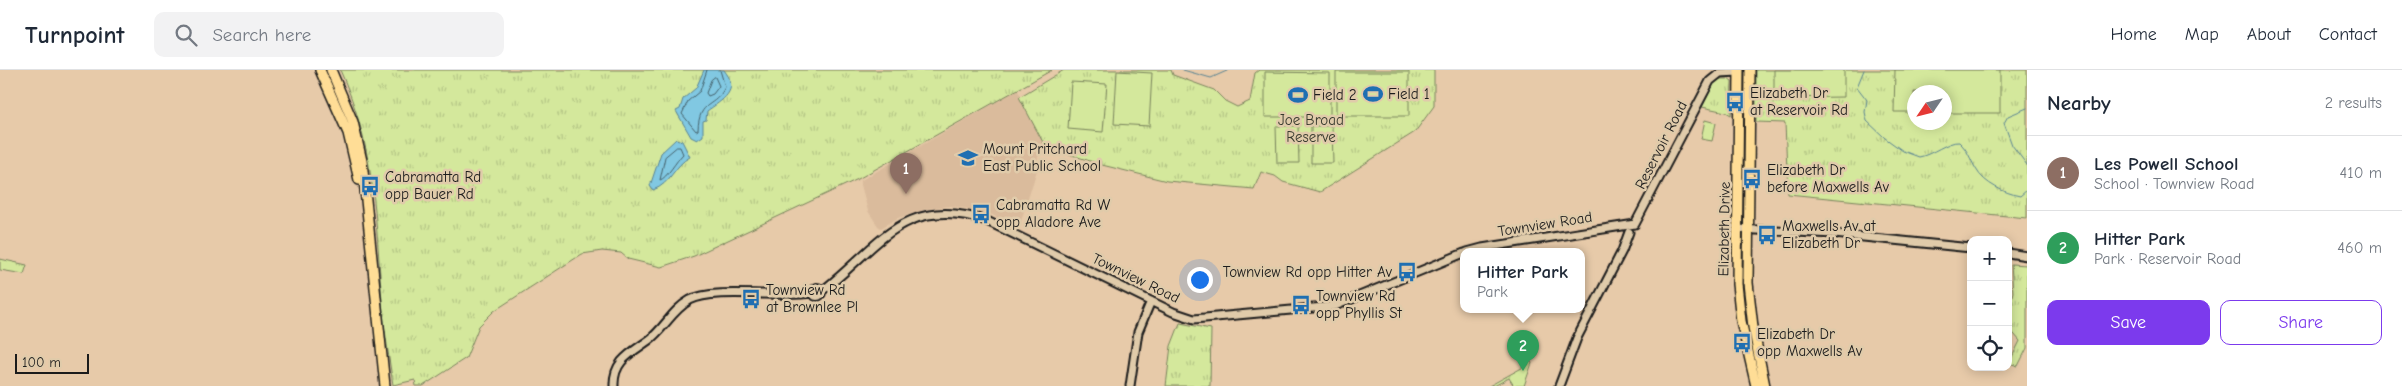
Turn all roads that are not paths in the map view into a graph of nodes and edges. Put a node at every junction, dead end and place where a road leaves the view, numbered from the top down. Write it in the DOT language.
graph roads {
  1 [pos="320,70"];
  2 [pos="1750,70"];
  3 [pos="1739,71"];
  4 [pos="333,72"];
  5 [pos="367,217"];
  6 [pos="1630,227"];
  7 [pos="1738,229"];
  8 [pos="1748,230"];
  9 [pos="1482,248"];
  10 [pos="1967,248"];
  11 [pos="2012,254"];
  12 [pos="1460,255"];
  13 [pos="2027,256"];
  14 [pos="1151,302"];
  15 [pos="385,386"];
  16 [pos="614,386"];
  17 [pos="1130,386"];
  18 [pos="1559,386"];
  19 [pos="1756,386"];
  20 [pos="1765,386"];
  1 -- 5 [label="main road"];
  2 -- 8 [label="main road, Elizabeth Drive"];
  3 -- 6 [label="street, Reservoir Road"];
  3 -- 7 [label="main road, Elizabeth Drive"];
  4 -- 5 [label="main road"];
  5 -- 15 [label="main road"];
  6 -- 9 [label="street, Townview Road"];
  6 -- 18 [label="street, Reservoir Road"];
  7 -- 8 [label="street"];
  7 -- 19 [label="main road, Elizabeth Drive"];
  8 -- 10 [label="street"];
  8 -- 20 [label="main road, Elizabeth Drive"];
  11 -- 13 [label="street"];
  12 -- 14 [label="street, Townview Road"];
  14 -- 16 [label="street, Townview Road"];
  14 -- 17 [label="street"];
}
